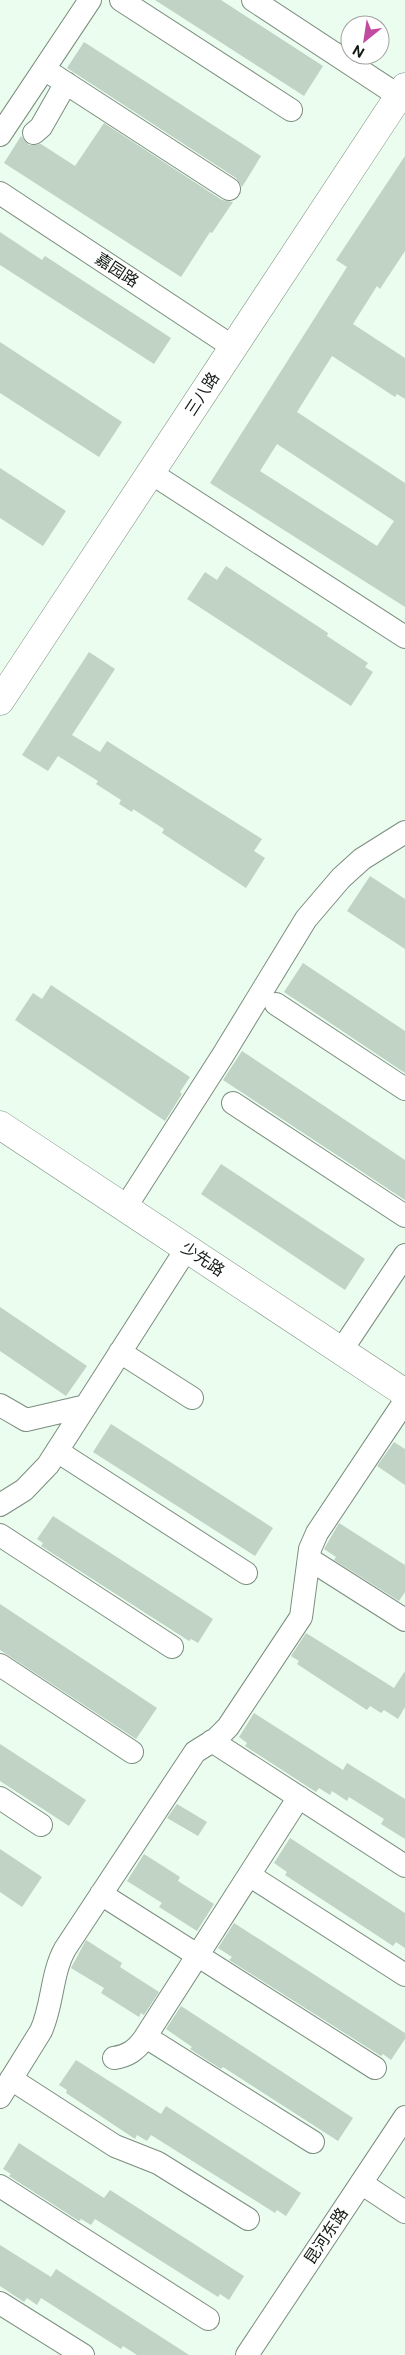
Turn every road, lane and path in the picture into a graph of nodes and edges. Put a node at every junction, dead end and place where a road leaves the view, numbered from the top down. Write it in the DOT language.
graph roads {
  1 [pos="90,0"];
  2 [pos="121,0"];
  3 [pos="253,0"];
  4 [pos="44,69"];
  5 [pos="66,83"];
  6 [pos="402,92"];
  7 [pos="291,110"];
  8 [pos="34,133"];
  9 [pos="0,135"];
  10 [pos="230,189"];
  11 [pos="0,193"];
  12 [pos="233,347"];
  13 [pos="151,473"];
  14 [pos="405,637"];
  15 [pos="0,701"];
  16 [pos="405,832"];
  17 [pos="276,1004"];
  18 [pos="405,1089"];
  19 [pos="233,1103"];
  20 [pos="0,1125"];
  21 [pos="125,1208"];
  22 [pos="405,1216"];
  23 [pos="187,1248"];
  24 [pos="405,1255"];
  25 [pos="341,1351"];
  26 [pos="120,1352"];
  27 [pos="405,1393"];
  28 [pos="192,1398"];
  29 [pos="405,1401"];
  30 [pos="0,1405"];
  31 [pos="86,1406"];
  32 [pos="57,1451"];
  33 [pos="0,1505"];
  34 [pos="0,1535"];
  35 [pos="309,1559"];
  36 [pos="246,1573"];
  37 [pos="405,1620"];
  38 [pos="172,1647"];
  39 [pos="0,1665"];
  40 [pos="212,1741"];
  41 [pos="132,1752"];
  42 [pos="298,1797"];
  43 [pos="0,1798"];
  44 [pos="41,1825"];
  45 [pos="405,1866"];
  46 [pos="248,1875"];
  47 [pos="101,1894"];
  48 [pos="198,1955"];
  49 [pos="405,1975"];
  50 [pos="146,2036"];
  51 [pos="114,2058"];
  52 [pos="375,2068"];
  53 [pos="6,2088"];
  54 [pos="405,2117"];
  55 [pos="313,2142"];
  56 [pos="361,2183"];
  57 [pos="0,2186"];
  58 [pos="405,2212"];
  59 [pos="248,2219"];
  60 [pos="0,2303"];
  61 [pos="208,2319"];
  62 [pos="82,2355"];
  63 [pos="247,2355"];
  1 -- 4 [label="street"];
  2 -- 7 [label="street"];
  3 -- 6 [label="street"];
  4 -- 5 [label="street"];
  4 -- 9 [label="street"];
  5 -- 8 [label="street"];
  5 -- 10 [label="street"];
  6 -- 12 [label="main road, 三八路"];
  11 -- 12 [label="street, 嘉园路"];
  12 -- 13 [label="main road, 三八路"];
  13 -- 14 [label="street"];
  13 -- 15 [label="main road, 三八路"];
  16 -- 21 [label="street"];
  17 -- 18 [label="street"];
  19 -- 22 [label="street"];
  20 -- 21 [label="main road, 少先路"];
  21 -- 23 [label="main road, 少先路"];
  23 -- 25 [label="main road, 少先路"];
  23 -- 26 [label="street"];
  24 -- 25 [label="street"];
  25 -- 27 [label="main road, 少先路"];
  26 -- 28 [label="street"];
  26 -- 31 [label="street"];
  29 -- 35 [label="street"];
  30 -- 31 [label="street"];
  31 -- 32 [label="street"];
  32 -- 33 [label="street"];
  32 -- 36 [label="street"];
  34 -- 38 [label="street"];
  35 -- 37 [label="street"];
  35 -- 40 [label="street"];
  39 -- 41 [label="street"];
  40 -- 42 [label="street"];
  40 -- 47 [label="street"];
  42 -- 45 [label="street"];
  42 -- 46 [label="street"];
  43 -- 44 [label="street"];
  46 -- 48 [label="street"];
  46 -- 49 [label="street"];
  47 -- 48 [label="street"];
  47 -- 53 [label="street"];
  48 -- 50 [label="street"];
  48 -- 52 [label="street"];
  50 -- 51 [label="street"];
  50 -- 55 [label="street"];
  53 -- 59 [label="street"];
  54 -- 56 [label="street, 昆河东路"];
  56 -- 58 [label="street"];
  56 -- 63 [label="street, 昆河东路"];
  57 -- 61 [label="street"];
  60 -- 62 [label="street"];
}
